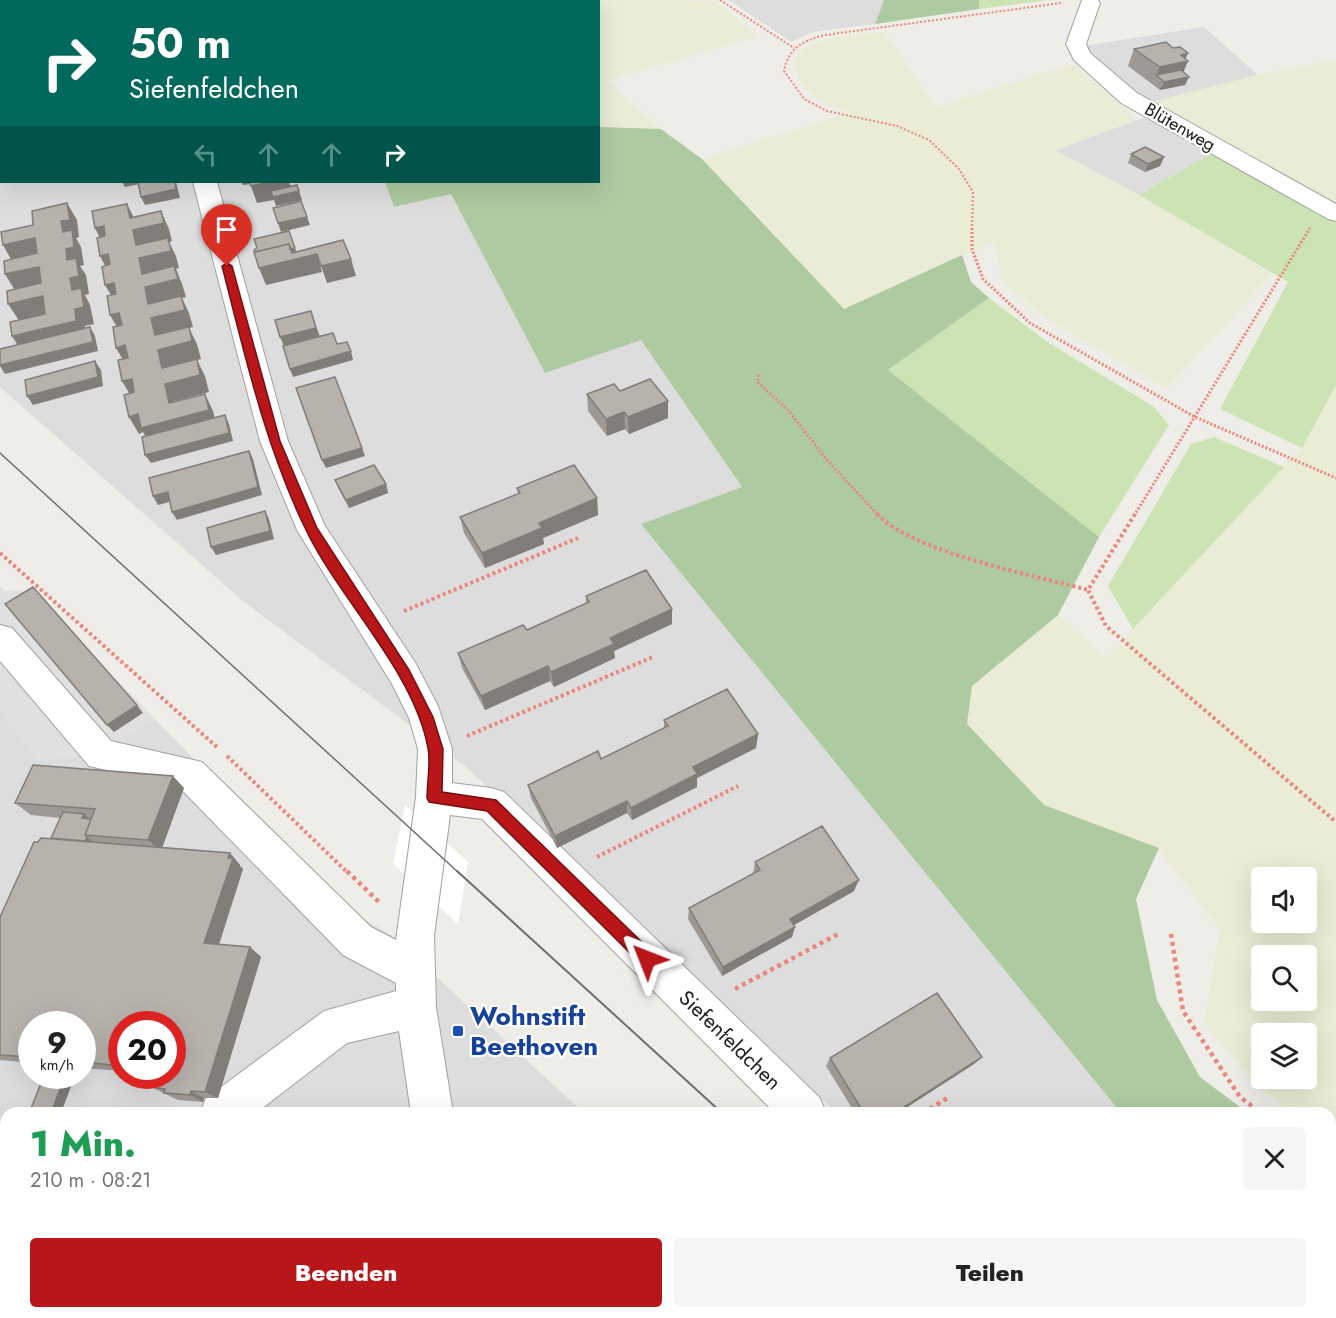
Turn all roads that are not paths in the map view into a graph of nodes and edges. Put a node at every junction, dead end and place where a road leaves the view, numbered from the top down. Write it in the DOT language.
graph roads {
  1 [pos="1090,3"];
  2 [pos="205,183"];
  3 [pos="1329,211"];
  4 [pos="0,638"];
  5 [pos="434,798"];
  6 [pos="416,990"];
  7 [pos="229,1107"];
  8 [pos="431,1107"];
  9 [pos="799,1107"];
  1 -- 3 [label="street, Blütenweg"];
  2 -- 5 [label="street"];
  4 -- 6 [label="street"];
  5 -- 6 [label="street"];
  5 -- 9 [label="street, Siefenfeldchen"];
  6 -- 7 [label="street"];
  6 -- 8 [label="street"];
}
